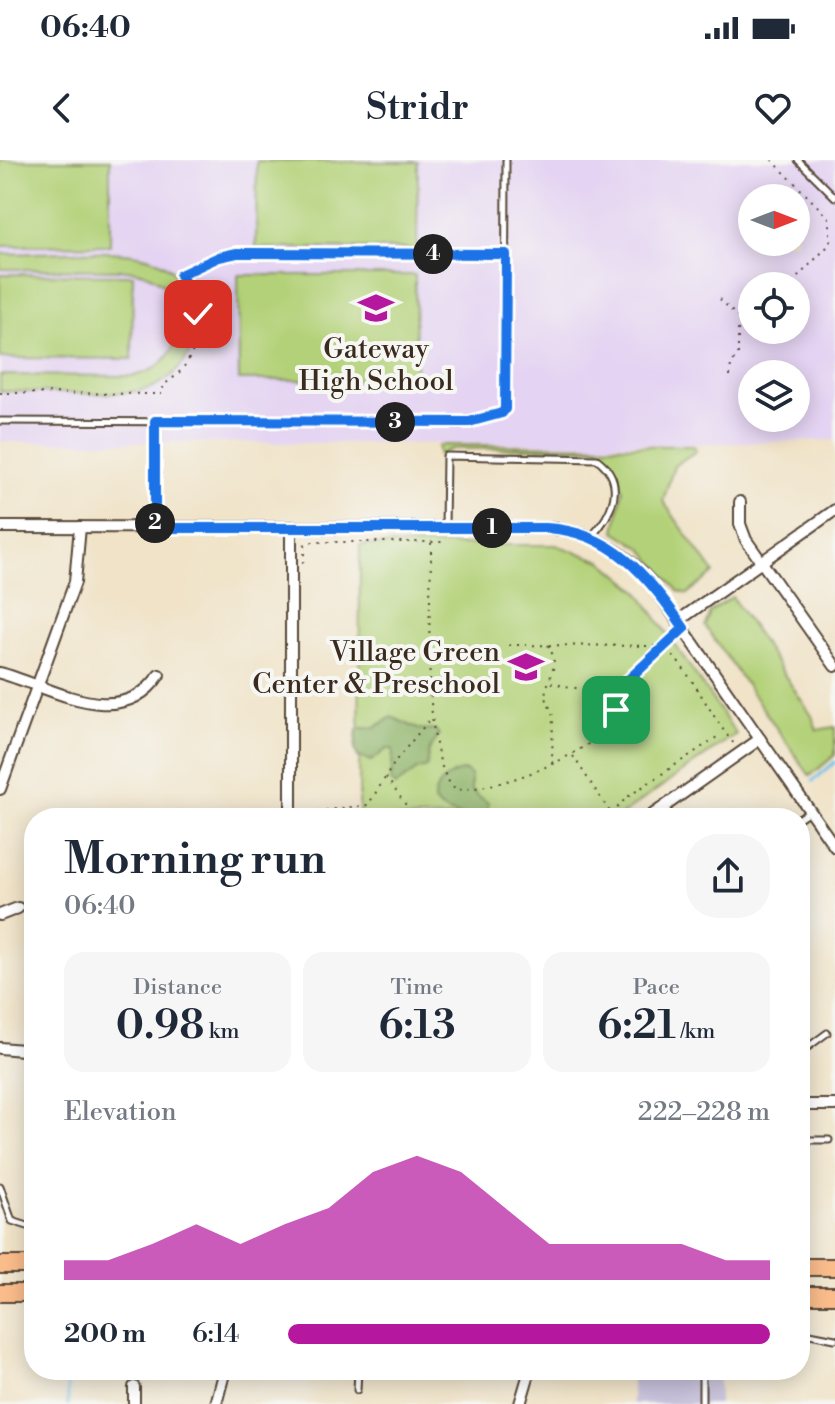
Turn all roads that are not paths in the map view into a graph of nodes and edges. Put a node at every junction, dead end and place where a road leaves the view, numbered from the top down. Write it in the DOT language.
graph roads {
  1 [pos="506,160"];
  2 [pos="798,160"];
  3 [pos="835,197"];
  4 [pos="0,421"];
  5 [pos="155,421"];
  6 [pos="740,502"];
  7 [pos="835,510"];
  8 [pos="0,527"];
  9 [pos="80,527"];
  10 [pos="291,527"];
  11 [pos="155,528"];
  12 [pos="445,528"];
  13 [pos="591,538"];
  14 [pos="761,562"];
  15 [pos="681,624"];
  16 [pos="835,666"];
  17 [pos="0,673"];
  18 [pos="159,675"];
  19 [pos="38,685"];
  20 [pos="760,739"];
  21 [pos="0,789"];
  22 [pos="664,806"];
  23 [pos="291,808"];
  24 [pos="661,808"];
  25 [pos="809,808"];
  26 [pos="810,810"];
  27 [pos="835,847"];
  28 [pos="18,908"];
  29 [pos="0,915"];
  30 [pos="827,1033"];
  31 [pos="810,1046"];
  32 [pos="0,1048"];
  33 [pos="24,1050"];
  34 [pos="810,1105"];
  35 [pos="835,1105"];
  36 [pos="810,1140"];
  37 [pos="829,1140"];
  38 [pos="0,1186"];
  39 [pos="24,1225"];
  40 [pos="0,1265"];
  41 [pos="24,1265"];
  42 [pos="810,1267"];
  43 [pos="835,1267"];
  44 [pos="0,1293"];
  45 [pos="24,1293"];
  46 [pos="810,1295"];
  47 [pos="835,1295"];
  48 [pos="810,1334"];
  49 [pos="835,1339"];
  50 [pos="222,1380"];
  51 [pos="358,1380"];
  52 [pos="527,1380"];
  53 [pos="702,1380"];
  54 [pos="134,1387"];
  55 [pos="357,1390"];
  56 [pos="134,1404"];
  57 [pos="216,1404"];
  58 [pos="520,1404"];
  59 [pos="702,1404"];
  1 -- 5 [label="lane"];
  2 -- 3 [label="lane"];
  4 -- 5 [label="lane"];
  5 -- 11 [label="lane"];
  6 -- 14 [label="street"];
  7 -- 14 [label="street"];
  8 -- 9 [label="street"];
  9 -- 11 [label="street"];
  9 -- 19 [label="street"];
  10 -- 11 [label="street"];
  10 -- 12 [label="street"];
  10 -- 23 [label="street"];
  12 -- 13 [label="street"];
  12 -- 13 [label="lane"];
  13 -- 15 [label="street"];
  14 -- 15 [label="street"];
  14 -- 16 [label="street"];
  15 -- 20 [label="street"];
  17 -- 19 [label="street"];
  18 -- 19 [label="street"];
  19 -- 21 [label="street"];
  20 -- 22 [label="street"];
  20 -- 25 [label="street"];
  22 -- 24 [label="street"];
  26 -- 27 [label="street"];
  28 -- 29 [label="street"];
  30 -- 31 [label="lane"];
  32 -- 33 [label="street"];
  34 -- 35 [label="street"];
  36 -- 37 [label="lane"];
  38 -- 39 [label="lane"];
  40 -- 41 [label="main road"];
  42 -- 43 [label="main road"];
  44 -- 45 [label="main road"];
  46 -- 47 [label="main road"];
  48 -- 49 [label="lane"];
  50 -- 57 [label="street"];
  51 -- 55 [label="lane"];
  52 -- 58 [label="street"];
  53 -- 59 [label="lane"];
  54 -- 56 [label="street"];
}
